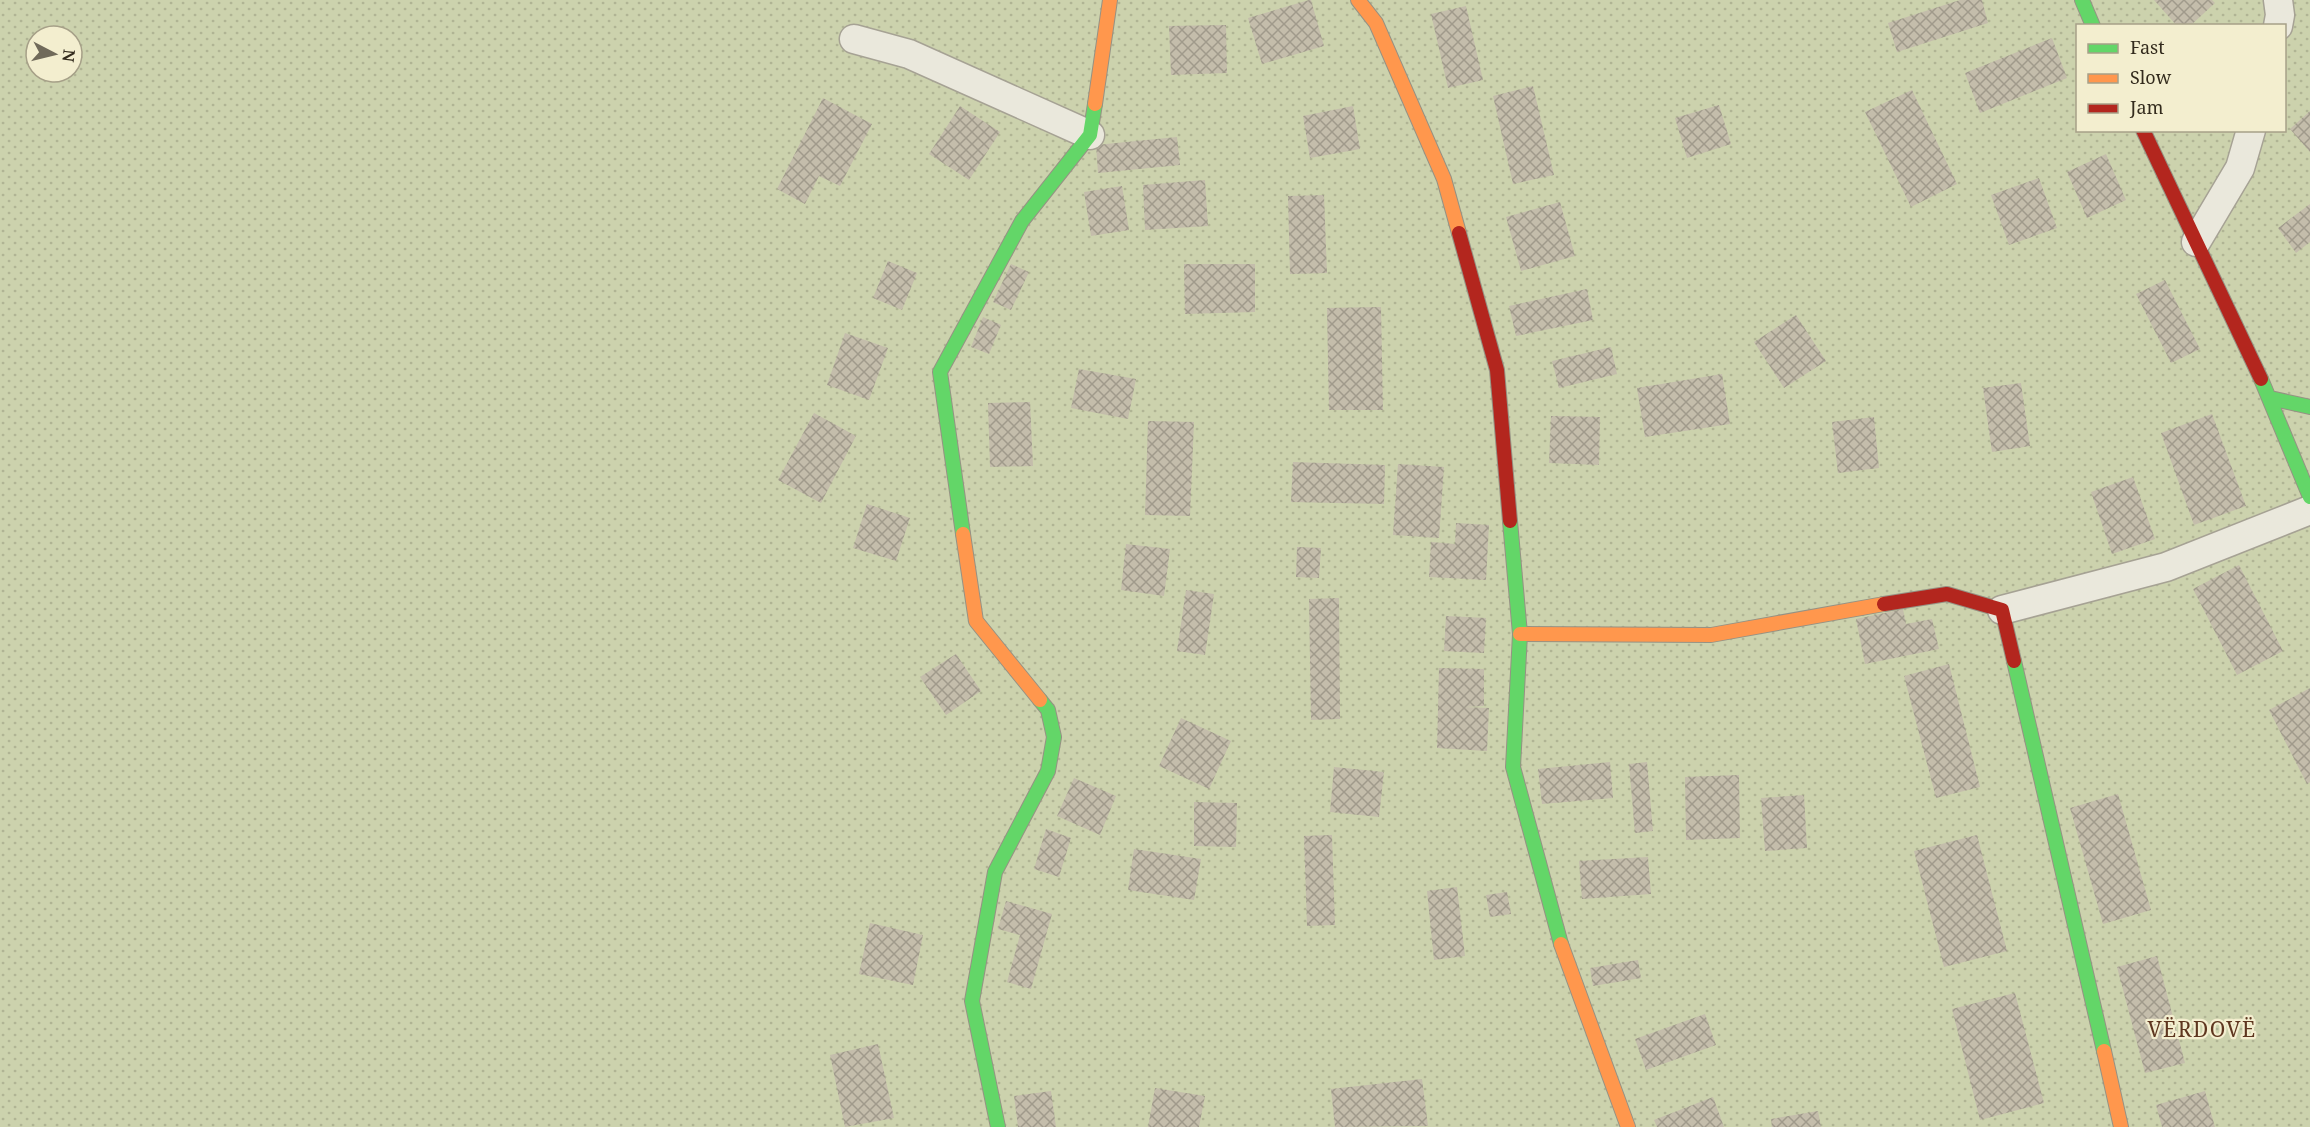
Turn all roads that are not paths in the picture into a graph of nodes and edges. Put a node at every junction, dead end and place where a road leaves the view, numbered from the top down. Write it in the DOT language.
graph roads {
  1 [pos="1110,0"];
  2 [pos="1358,0"];
  3 [pos="2082,0"];
  4 [pos="2278,0"];
  5 [pos="2092,24"];
  6 [pos="2278,24"];
  7 [pos="854,39"];
  8 [pos="2144,132"];
  9 [pos="2250,132"];
  10 [pos="1090,135"];
  11 [pos="2196,242"];
  12 [pos="2270,398"];
  13 [pos="2310,407"];
  14 [pos="2310,497"];
  15 [pos="2310,510"];
  16 [pos="2002,610"];
  17 [pos="1520,634"];
  18 [pos="998,1127"];
  19 [pos="1628,1127"];
  20 [pos="2121,1127"];
  1 -- 10 [label="street"];
  2 -- 17 [label="street"];
  3 -- 5 [label="street"];
  4 -- 6 [label="street"];
  7 -- 10 [label="street"];
  8 -- 11 [label="street"];
  9 -- 11 [label="street"];
  10 -- 18 [label="street"];
  11 -- 12 [label="street"];
  12 -- 13 [label="street"];
  12 -- 14 [label="street"];
  15 -- 16 [label="street"];
  16 -- 17 [label="street"];
  16 -- 20 [label="street"];
  17 -- 19 [label="street"];
}
